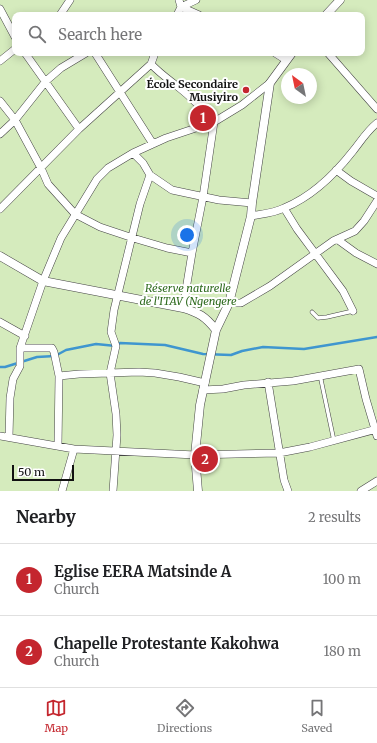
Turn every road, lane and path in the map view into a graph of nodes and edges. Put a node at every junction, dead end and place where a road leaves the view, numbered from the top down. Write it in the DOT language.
graph roads {
  1 [pos="70,0"];
  2 [pos="196,0"];
  3 [pos="340,0"];
  4 [pos="180,3"];
  5 [pos="0,9"];
  6 [pos="65,12"];
  7 [pos="194,12"];
  8 [pos="329,12"];
  9 [pos="12,31"];
  10 [pos="12,51"];
  11 [pos="27,56"];
  12 [pos="81,56"];
  13 [pos="97,56"];
  14 [pos="154,56"];
  15 [pos="280,56"];
  16 [pos="289,56"];
  17 [pos="331,56"];
  18 [pos="286,60"];
  19 [pos="0,61"];
  20 [pos="151,64"];
  21 [pos="46,80"];
  22 [pos="270,83"];
  23 [pos="120,93"];
  24 [pos="0,101"];
  25 [pos="377,109"];
  26 [pos="15,120"];
  27 [pos="214,122"];
  28 [pos="377,122"];
  29 [pos="79,129"];
  30 [pos="0,134"];
  31 [pos="153,144"];
  32 [pos="133,153"];
  33 [pos="41,168"];
  34 [pos="336,170"];
  35 [pos="150,174"];
  36 [pos="377,196"];
  37 [pos="203,197"];
  38 [pos="377,201"];
  39 [pos="252,203"];
  40 [pos="284,208"];
  41 [pos="0,209"];
  42 [pos="75,214"];
  43 [pos="251,216"];
  44 [pos="133,238"];
  45 [pos="338,240"];
  46 [pos="192,252"];
  47 [pos="316,253"];
  48 [pos="0,256"];
  49 [pos="377,264"];
  50 [pos="43,281"];
  51 [pos="116,295"];
  52 [pos="229,303"];
  53 [pos="183,308"];
  54 [pos="353,311"];
  55 [pos="312,312"];
  56 [pos="0,322"];
  57 [pos="216,330"];
  58 [pos="24,336"];
  59 [pos="20,348"];
  60 [pos="110,373"];
  61 [pos="320,375"];
  62 [pos="59,376"];
  63 [pos="268,382"];
  64 [pos="204,386"];
  65 [pos="376,432"];
  66 [pos="0,436"];
  67 [pos="9,437"];
  68 [pos="334,441"];
  69 [pos="58,446"];
  70 [pos="74,449"];
  71 [pos="116,452"];
  72 [pos="279,453"];
  73 [pos="195,455"];
  74 [pos="377,481"];
  75 [pos="62,491"];
  76 [pos="113,491"];
  77 [pos="198,491"];
  78 [pos="288,491"];
  79 [pos="361,491"];
  1 -- 6 [label="street"];
  2 -- 4 [label="street"];
  3 -- 8 [label="street"];
  4 -- 7 [label="street"];
  5 -- 9 [label="street"];
  10 -- 19 [label="street"];
  11 -- 21 [label="street"];
  12 -- 21 [label="street"];
  13 -- 23 [label="street"];
  14 -- 20 [label="street"];
  15 -- 18 [label="street"];
  16 -- 18 [label="street"];
  17 -- 25 [label="street"];
  18 -- 22 [label="street"];
  20 -- 23 [label="street"];
  20 -- 27 [label="street"];
  21 -- 26 [label="street"];
  21 -- 29 [label="street"];
  22 -- 27 [label="street"];
  22 -- 39 [label="street"];
  23 -- 29 [label="street"];
  23 -- 31 [label="street"];
  24 -- 26 [label="street"];
  26 -- 30 [label="street"];
  26 -- 33 [label="street"];
  27 -- 31 [label="street"];
  27 -- 37 [label="street"];
  28 -- 34 [label="street"];
  29 -- 33 [label="street"];
  31 -- 32 [label="street"];
  32 -- 35 [label="street"];
  32 -- 42 [label="street"];
  33 -- 41 [label="street"];
  33 -- 42 [label="street"];
  34 -- 36 [label="street"];
  34 -- 40 [label="street"];
  35 -- 37 [label="street"];
  35 -- 44 [label="street"];
  37 -- 39 [label="street"];
  37 -- 46 [label="street"];
  38 -- 45 [label="street"];
  39 -- 43 [label="street"];
  40 -- 43 [label="street"];
  40 -- 47 [label="street"];
  42 -- 44 [label="street"];
  42 -- 50 [label="street"];
  43 -- 52 [label="street"];
  44 -- 46 [label="street"];
  44 -- 51 [label="street"];
  45 -- 47 [label="street"];
  45 -- 49 [label="street"];
  46 -- 53 [label="street"];
  47 -- 52 [label="street"];
  47 -- 54 [label="street"];
  48 -- 50 [label="street"];
  50 -- 51 [label="street"];
  50 -- 58 [label="street"];
  51 -- 53 [label="street"];
  51 -- 60 [label="street"];
  52 -- 57 [label="street"];
  53 -- 57 [label="street"];
  54 -- 55 [label="lane"];
  56 -- 58 [label="street"];
  57 -- 64 [label="street"];
  58 -- 59 [label="street"];
  59 -- 62 [label="street"];
  59 -- 67 [label="street"];
  60 -- 62 [label="street"];
  60 -- 64 [label="street"];
  60 -- 71 [label="street"];
  61 -- 63 [label="street"];
  61 -- 65 [label="street"];
  61 -- 68 [label="lane"];
  62 -- 69 [label="street"];
  63 -- 64 [label="street"];
  63 -- 72 [label="street"];
  64 -- 73 [label="street"];
  65 -- 68 [label="street"];
  66 -- 67 [label="street"];
  67 -- 69 [label="street"];
  68 -- 72 [label="street"];
  69 -- 70 [label="street"];
  70 -- 71 [label="street"];
  70 -- 75 [label="street"];
  71 -- 73 [label="street"];
  71 -- 76 [label="street"];
  72 -- 73 [label="street"];
  72 -- 78 [label="street"];
  73 -- 77 [label="street"];
  74 -- 79 [label="street"];
}
